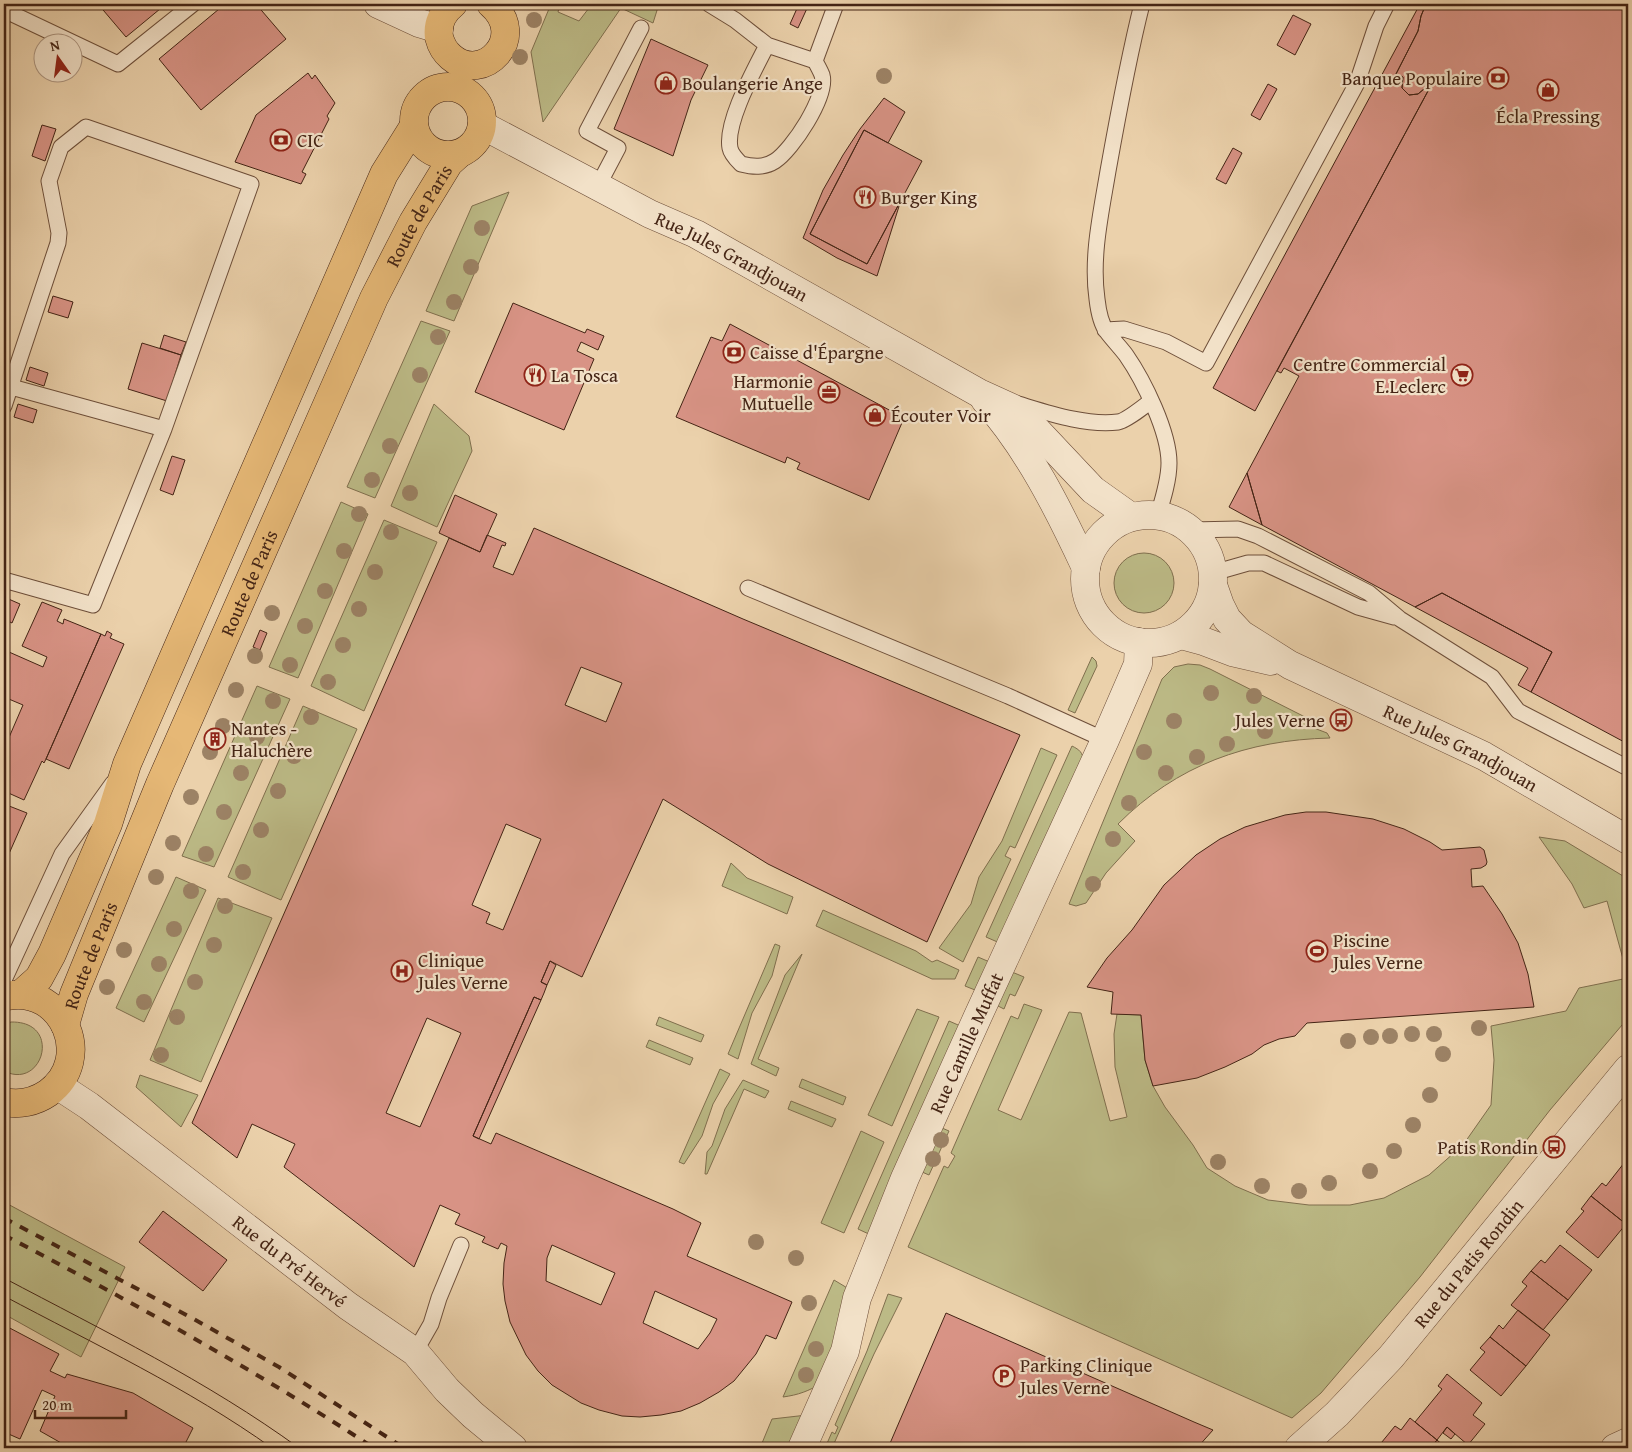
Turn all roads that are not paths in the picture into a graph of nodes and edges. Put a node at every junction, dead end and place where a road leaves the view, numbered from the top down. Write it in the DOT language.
graph roads {
  1 [pos="193,4"];
  2 [pos="378,4"];
  3 [pos="453,4"];
  4 [pos="709,4"];
  5 [pos="836,4"];
  6 [pos="1142,4"];
  7 [pos="1387,4"];
  8 [pos="501,9"];
  9 [pos="4,10"];
  10 [pos="641,28"];
  11 [pos="439,35"];
  12 [pos="767,45"];
  13 [pos="494,57"];
  14 [pos="815,61"];
  15 [pos="421,100"];
  16 [pos="482,119"];
  17 [pos="414,126"];
  18 [pos="459,154"];
  19 [pos="598,186"];
  20 [pos="1105,330"];
  21 [pos="7,386"];
  22 [pos="979,394"];
  23 [pos="1151,401"];
  24 [pos="4,406"];
  25 [pos="164,429"];
  26 [pos="1145,516"];
  27 [pos="1191,530"];
  28 [pos="1086,568"];
  29 [pos="1213,579"];
  30 [pos="4,580"];
  31 [pos="748,588"];
  32 [pos="1400,619"];
  33 [pos="1181,634"];
  34 [pos="1140,642"];
  35 [pos="1290,664"];
  36 [pos="1105,740"];
  37 [pos="1628,768"];
  38 [pos="1628,840"];
  39 [pos="9,990"];
  40 [pos="65,1025"];
  41 [pos="1628,1069"];
  42 [pos="57,1085"];
  43 [pos="8,1106"];
  44 [pos="461,1245"];
  45 [pos="416,1352"];
  46 [pos="1628,1442"];
  47 [pos="513,1448"];
  48 [pos="802,1448"];
  49 [pos="1299,1448"];
  50 [pos="1615,1448"];
  1 -- 9 [label="lane"];
  2 -- 11 [label="street"];
  3 -- 11 [label="main road"];
  4 -- 12 [label="lane"];
  5 -- 14 [label="lane"];
  6 -- 20 [label="lane"];
  7 -- 20 [label="lane"];
  8 -- 13 [label="main road"];
  10 -- 19 [label="lane"];
  11 -- 13 [label="main road"];
  11 -- 15 [label="main road"];
  12 -- 14 [label="lane"];
  12 -- 14 [label="lane"];
  13 -- 16 [label="main road"];
  15 -- 16 [label="main road"];
  15 -- 17 [label="main road"];
  16 -- 18 [label="main road"];
  16 -- 19 [label="street, Rue Jules Grandjouan"];
  17 -- 18 [label="main road"];
  17 -- 39 [label="main road, Route de Paris"];
  18 -- 40 [label="main road, Route de Paris"];
  19 -- 22 [label="street, Rue Jules Grandjouan"];
  20 -- 23 [label="lane"];
  21 -- 24 [label="lane"];
  21 -- 25 [label="lane"];
  21 -- 25 [label="lane"];
  22 -- 23 [label="lane"];
  22 -- 26 [label="street, Rue Jules Grandjouan"];
  22 -- 28 [label="street, Rue Jules Grandjouan"];
  23 -- 26 [label="lane"];
  25 -- 30 [label="lane"];
  26 -- 27 [label="street"];
  26 -- 28 [label="street"];
  27 -- 29 [label="street"];
  27 -- 32 [label="lane"];
  28 -- 34 [label="street"];
  29 -- 32 [label="lane"];
  29 -- 33 [label="street"];
  29 -- 35 [label="street, Rue Jules Grandjouan"];
  31 -- 36 [label="lane"];
  32 -- 37 [label="lane"];
  33 -- 34 [label="street"];
  33 -- 35 [label="street, Rue Jules Grandjouan"];
  34 -- 36 [label="street, Rue Camille Muffat"];
  35 -- 38 [label="street, Rue Jules Grandjouan"];
  36 -- 48 [label="street, Rue Camille Muffat"];
  39 -- 40 [label="main road"];
  40 -- 42 [label="main road"];
  41 -- 49 [label="street, Rue du Patis Rondin"];
  42 -- 43 [label="main road"];
  42 -- 45 [label="street, Rue du Pré Hervé"];
  44 -- 45 [label="lane"];
  45 -- 47 [label="street, Rue du Pré Hervé"];
  46 -- 50 [label="street"];
}
